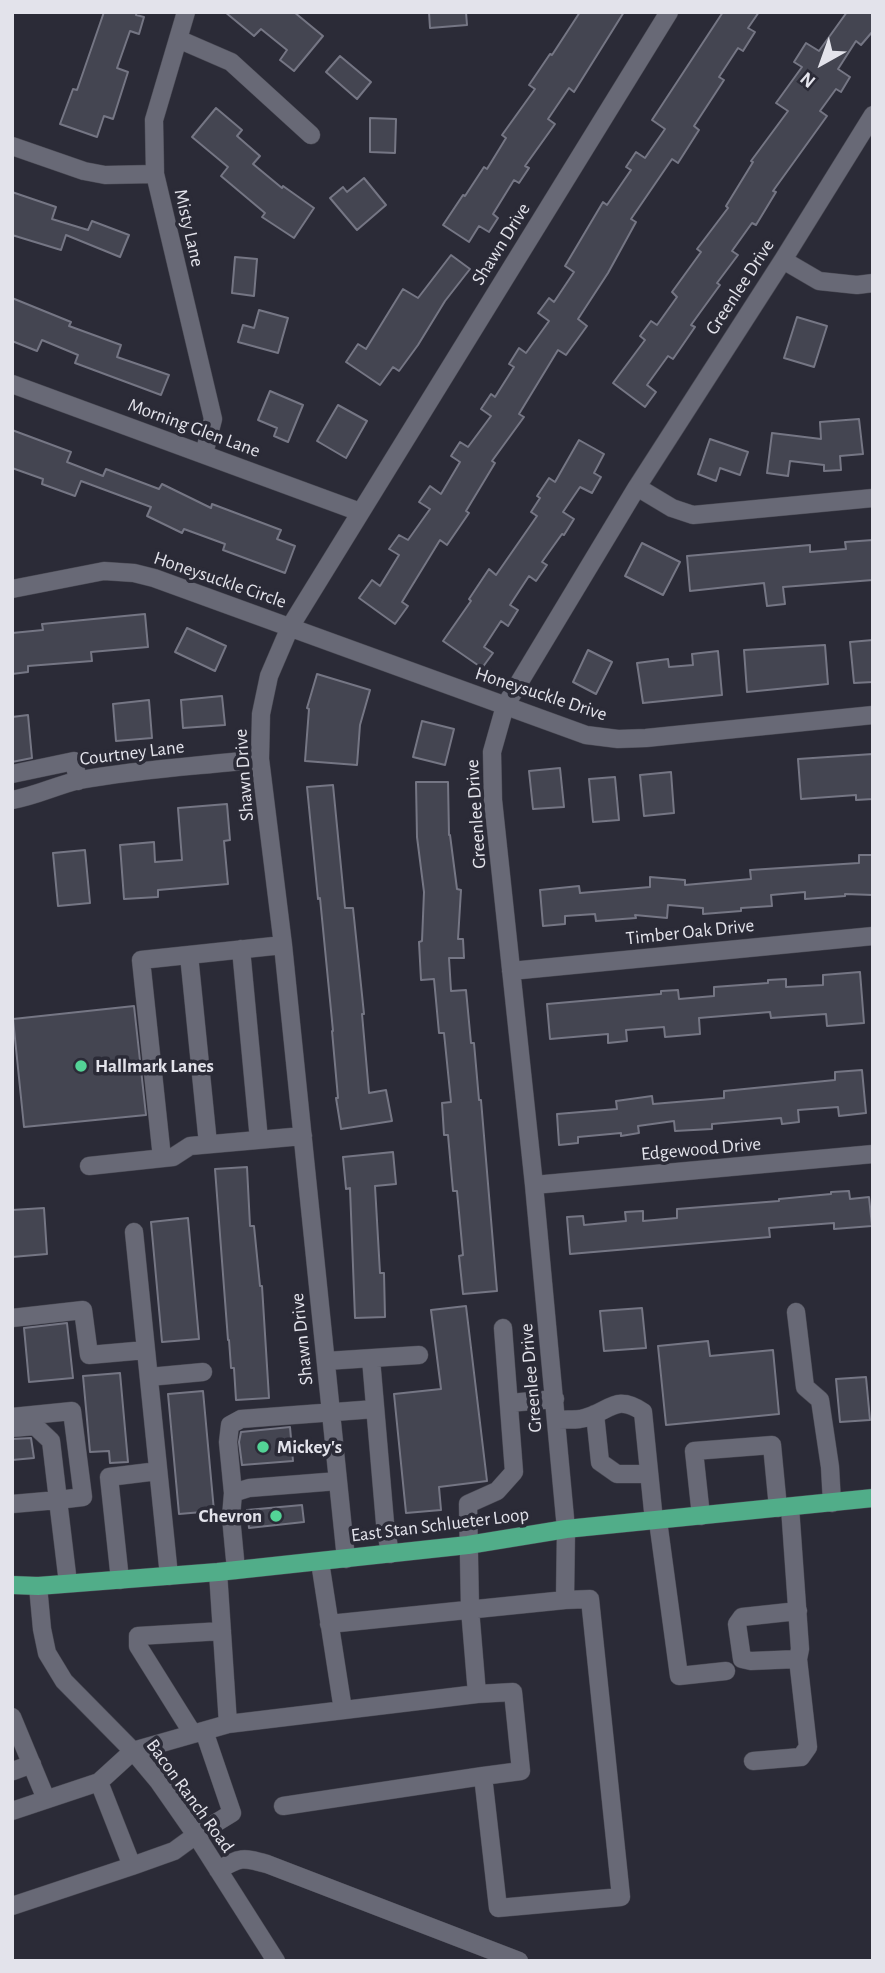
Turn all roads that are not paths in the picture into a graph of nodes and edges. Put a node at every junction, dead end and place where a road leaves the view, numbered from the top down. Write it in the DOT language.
graph roads {
  1 [pos="186,12"];
  2 [pos="669,12"];
  3 [pos="178,39"];
  4 [pos="873,115"];
  5 [pos="312,135"];
  6 [pos="12,146"];
  7 [pos="155,174"];
  8 [pos="783,260"];
  9 [pos="873,283"];
  10 [pos="12,384"];
  11 [pos="204,454"];
  12 [pos="637,487"];
  13 [pos="873,498"];
  14 [pos="360,512"];
  15 [pos="12,589"];
  16 [pos="290,626"];
  17 [pos="505,706"];
  18 [pos="873,715"];
  19 [pos="260,759"];
  20 [pos="12,774"];
  21 [pos="78,781"];
  22 [pos="12,800"];
  23 [pos="873,936"];
  24 [pos="283,945"];
  25 [pos="241,949"];
  26 [pos="189,955"];
  27 [pos="511,971"];
  28 [pos="303,1136"];
  29 [pos="259,1140"];
  30 [pos="208,1144"];
  31 [pos="873,1154"];
  32 [pos="162,1158"];
  33 [pos="89,1166"];
  34 [pos="534,1185"];
  35 [pos="134,1232"];
  36 [pos="796,1312"];
  37 [pos="12,1318"];
  38 [pos="503,1328"];
  39 [pos="146,1350"];
  40 [pos="419,1355"];
  41 [pos="371,1359"];
  42 [pos="326,1362"];
  43 [pos="203,1372"];
  44 [pos="149,1377"];
  45 [pos="555,1399"];
  46 [pos="509,1403"];
  47 [pos="375,1409"];
  48 [pos="331,1412"];
  49 [pos="595,1414"];
  50 [pos="12,1417"];
  51 [pos="556,1420"];
  52 [pos="12,1428"];
  53 [pos="158,1471"];
  54 [pos="649,1474"];
  55 [pos="338,1482"];
  56 [pos="233,1493"];
  57 [pos="873,1499"];
  58 [pos="58,1500"];
  59 [pos="832,1503"];
  60 [pos="12,1504"];
  61 [pos="784,1508"];
  62 [pos="701,1516"];
  63 [pos="656,1521"];
  64 [pos="566,1529"];
  65 [pos="468,1545"];
  66 [pos="390,1554"];
  67 [pos="346,1559"];
  68 [pos="320,1562"];
  69 [pos="236,1570"];
  70 [pos="218,1572"];
  71 [pos="169,1576"];
  72 [pos="120,1580"];
  73 [pos="68,1583"];
  74 [pos="12,1585"];
  75 [pos="38,1586"];
  76 [pos="565,1600"];
  77 [pos="470,1609"];
  78 [pos="798,1611"];
  79 [pos="330,1624"];
  80 [pos="222,1631"];
  81 [pos="798,1659"];
  82 [pos="726,1671"];
  83 [pos="477,1694"];
  84 [pos="343,1710"];
  85 [pos="12,1718"];
  86 [pos="228,1724"];
  87 [pos="199,1732"];
  88 [pos="17,1742"];
  89 [pos="133,1751"];
  90 [pos="753,1761"];
  91 [pos="32,1764"];
  92 [pos="13,1771"];
  93 [pos="483,1776"];
  94 [pos="99,1782"];
  95 [pos="46,1799"];
  96 [pos="283,1806"];
  97 [pos="12,1811"];
  98 [pos="196,1835"];
  99 [pos="132,1866"];
  100 [pos="219,1870"];
  101 [pos="12,1906"];
  102 [pos="276,1961"];
  103 [pos="519,1961"];
  1 -- 3 [label="street, Misty Lane"];
  2 -- 14 [label="street, Shawn Drive"];
  3 -- 5 [label="street"];
  3 -- 7 [label="street, Misty Lane"];
  4 -- 8 [label="street, Greenlee Drive"];
  6 -- 7 [label="street"];
  7 -- 11 [label="street, Misty Lane"];
  8 -- 9 [label="street"];
  8 -- 12 [label="street, Greenlee Drive"];
  10 -- 11 [label="street, Morning Glen Lane"];
  11 -- 14 [label="street, Morning Glen Lane"];
  12 -- 13 [label="street"];
  12 -- 17 [label="street, Greenlee Drive"];
  14 -- 16 [label="street, Shawn Drive"];
  15 -- 16 [label="street, Honeysuckle Circle"];
  16 -- 17 [label="street, Honeysuckle Drive"];
  16 -- 19 [label="street, Shawn Drive"];
  17 -- 18 [label="street, Honeysuckle Drive"];
  17 -- 27 [label="street, Greenlee Drive"];
  19 -- 21 [label="street, Courtney Lane"];
  19 -- 24 [label="street, Shawn Drive"];
  20 -- 21 [label="street"];
  21 -- 22 [label="street, Courtney Lane"];
  23 -- 27 [label="street, Timber Oak Drive"];
  24 -- 25 [label="street"];
  24 -- 28 [label="street, Shawn Drive"];
  25 -- 26 [label="street"];
  25 -- 29 [label="street"];
  26 -- 30 [label="street"];
  26 -- 32 [label="street"];
  27 -- 34 [label="street, Greenlee Drive"];
  28 -- 29 [label="street"];
  28 -- 42 [label="street, Shawn Drive"];
  29 -- 30 [label="street"];
  30 -- 32 [label="street"];
  31 -- 34 [label="street, Edgewood Drive"];
  32 -- 33 [label="street"];
  34 -- 45 [label="street, Greenlee Drive"];
  35 -- 39 [label="street"];
  36 -- 59 [label="street"];
  37 -- 39 [label="street"];
  38 -- 46 [label="street"];
  39 -- 44 [label="street"];
  40 -- 41 [label="street"];
  41 -- 42 [label="street"];
  41 -- 47 [label="street"];
  42 -- 48 [label="street, Shawn Drive"];
  43 -- 44 [label="street"];
  44 -- 53 [label="street"];
  45 -- 46 [label="street"];
  45 -- 51 [label="street, Greenlee Drive"];
  46 -- 65 [label="street"];
  47 -- 48 [label="street"];
  47 -- 66 [label="street"];
  48 -- 55 [label="street, Shawn Drive"];
  48 -- 56 [label="street"];
  49 -- 51 [label="street"];
  49 -- 54 [label="street"];
  49 -- 54 [label="street"];
  50 -- 58 [label="street"];
  51 -- 64 [label="street, Greenlee Drive"];
  52 -- 58 [label="street"];
  53 -- 71 [label="street"];
  53 -- 72 [label="street"];
  54 -- 63 [label="street"];
  55 -- 56 [label="street"];
  55 -- 67 [label="street, Shawn Drive"];
  56 -- 69 [label="street"];
  57 -- 59 [label="main road, East Stan Schlueter Loop"];
  58 -- 60 [label="street"];
  58 -- 73 [label="street"];
  59 -- 61 [label="main road, East Stan Schlueter Loop"];
  61 -- 62 [label="main road, East Stan Schlueter Loop"];
  61 -- 62 [label="street"];
  61 -- 78 [label="street"];
  62 -- 63 [label="main road, East Stan Schlueter Loop"];
  63 -- 64 [label="main road, East Stan Schlueter Loop"];
  63 -- 82 [label="street"];
  64 -- 65 [label="main road, East Stan Schlueter Loop"];
  64 -- 76 [label="street, Greenlee Drive"];
  65 -- 66 [label="main road, East Stan Schlueter Loop"];
  65 -- 77 [label="street"];
  66 -- 67 [label="main road, East Stan Schlueter Loop"];
  67 -- 68 [label="main road, East Stan Schlueter Loop"];
  68 -- 69 [label="main road, East Stan Schlueter Loop"];
  68 -- 79 [label="street"];
  69 -- 70 [label="main road, East Stan Schlueter Loop"];
  70 -- 71 [label="main road, East Stan Schlueter Loop"];
  70 -- 80 [label="street"];
  71 -- 72 [label="main road, East Stan Schlueter Loop"];
  72 -- 73 [label="main road, East Stan Schlueter Loop"];
  73 -- 75 [label="main road, East Stan Schlueter Loop"];
  74 -- 75 [label="main road, East Stan Schlueter Loop"];
  75 -- 89 [label="street, Bacon Ranch Road"];
  76 -- 77 [label="street"];
  76 -- 93 [label="street"];
  77 -- 79 [label="street"];
  77 -- 83 [label="street"];
  78 -- 81 [label="street"];
  78 -- 81 [label="street"];
  79 -- 84 [label="street"];
  80 -- 86 [label="street"];
  80 -- 87 [label="street"];
  81 -- 90 [label="street"];
  83 -- 84 [label="street"];
  83 -- 93 [label="street"];
  84 -- 86 [label="street"];
  85 -- 88 [label="street"];
  86 -- 87 [label="street"];
  87 -- 89 [label="street"];
  87 -- 98 [label="street"];
  88 -- 91 [label="street"];
  89 -- 94 [label="street"];
  89 -- 98 [label="street, Bacon Ranch Road"];
  91 -- 92 [label="street"];
  91 -- 95 [label="street"];
  93 -- 96 [label="street"];
  94 -- 95 [label="street"];
  94 -- 99 [label="street"];
  95 -- 97 [label="street"];
  98 -- 99 [label="street"];
  98 -- 100 [label="street, Bacon Ranch Road"];
  99 -- 101 [label="street"];
  100 -- 102 [label="street, Bacon Ranch Road"];
  100 -- 103 [label="street"];
}
